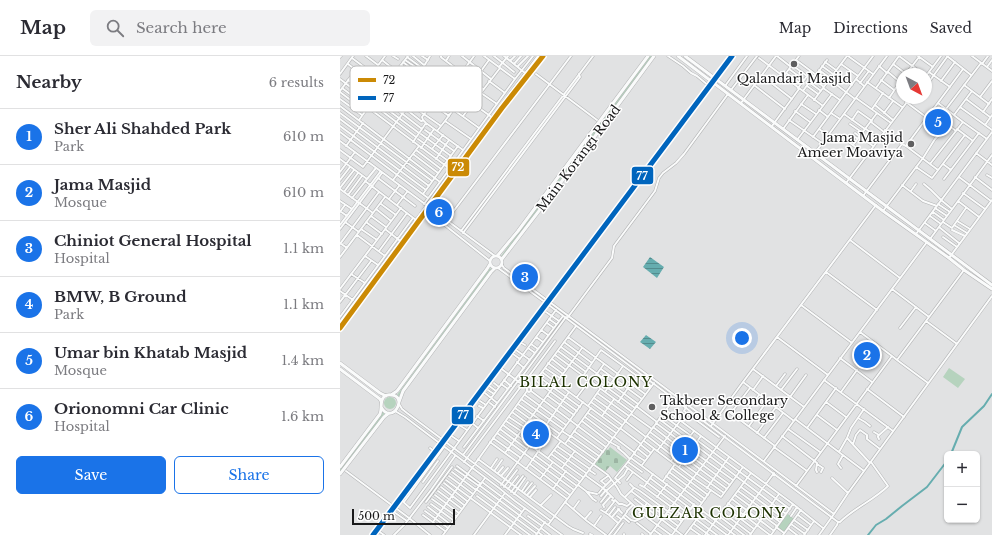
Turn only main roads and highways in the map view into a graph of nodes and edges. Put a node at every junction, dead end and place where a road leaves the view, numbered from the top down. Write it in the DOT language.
graph roads {
  1 [pos="648,56"];
  2 [pos="654,56"];
  3 [pos="678,56"];
  4 [pos="685,56"];
  5 [pos="928,239"];
  6 [pos="496,256"];
  7 [pos="950,256"];
  8 [pos="502,259"];
  9 [pos="490,262"];
  10 [pos="497,268"];
  11 [pos="992,285"];
  12 [pos="992,289"];
  13 [pos="340,363"];
  14 [pos="340,369"];
  15 [pos="391,395"];
  16 [pos="386,396"];
  17 [pos="381,401"];
  18 [pos="399,403"];
  19 [pos="381,407"];
  20 [pos="389,413"];
  21 [pos="340,467"];
  22 [pos="340,474"];
  1 -- 6 [label="main road, Main Korangi Road"];
  2 -- 8 [label="main road, Main Korangi Road"];
  3 -- 5 [label="main road"];
  4 -- 5 [label="main road"];
  5 -- 7 [label="main road"];
  6 -- 8 [label="main road"];
  6 -- 9 [label="main road"];
  7 -- 11 [label="main road"];
  7 -- 12 [label="main road"];
  8 -- 10 [label="main road"];
  9 -- 10 [label="main road"];
  9 -- 15 [label="main road"];
  10 -- 18 [label="main road"];
  13 -- 16 [label="main road"];
  14 -- 17 [label="main road"];
  15 -- 16 [label="main road"];
  15 -- 18 [label="main road"];
  16 -- 17 [label="main road"];
  17 -- 19 [label="main road"];
  18 -- 20 [label="main road"];
  19 -- 20 [label="main road"];
  19 -- 21 [label="main road"];
  20 -- 22 [label="main road"];
}
